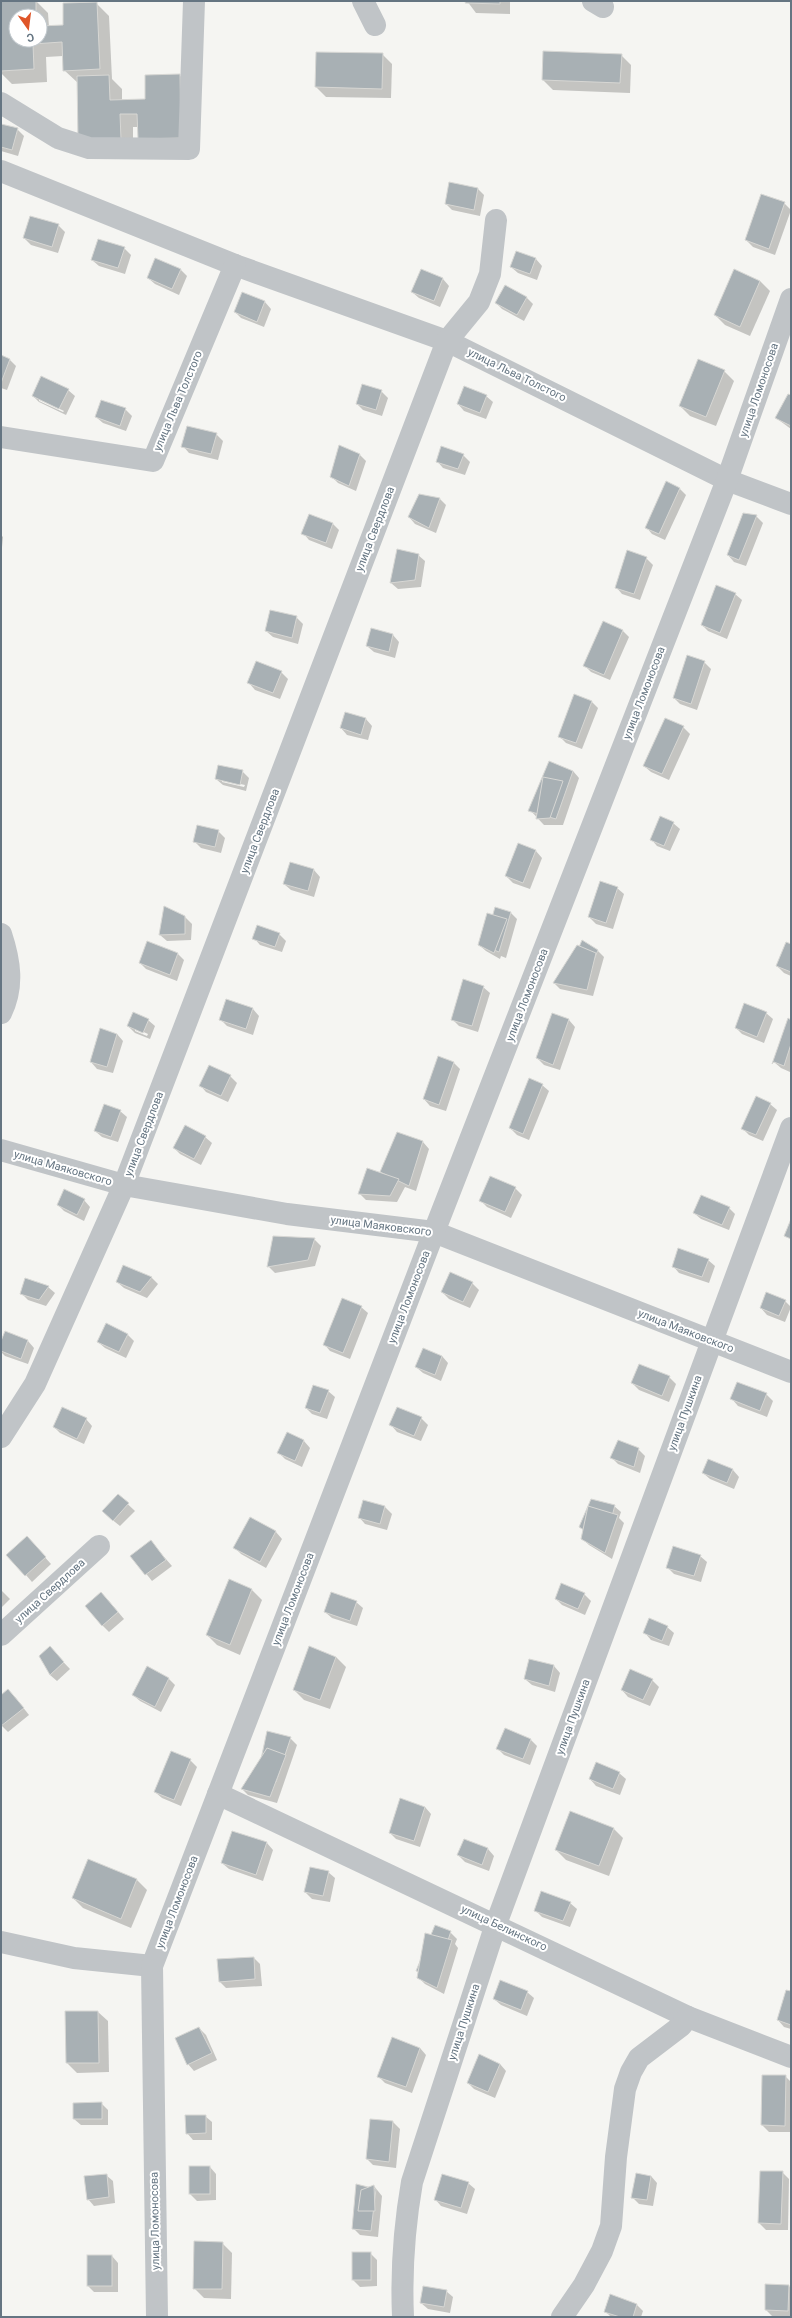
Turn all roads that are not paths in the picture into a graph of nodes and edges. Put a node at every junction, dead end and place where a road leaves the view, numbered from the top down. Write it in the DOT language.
graph roads {
  1 [pos="194,1"];
  2 [pos="363,1"];
  3 [pos="374,25"];
  4 [pos="1,103"];
  5 [pos="1,171"];
  6 [pos="496,220"];
  7 [pos="235,265"];
  8 [pos="791,299"];
  9 [pos="448,341"];
  10 [pos="1,437"];
  11 [pos="727,480"];
  12 [pos="791,504"];
  13 [pos="1,934"];
  14 [pos="1,1013"];
  15 [pos="791,1128"];
  16 [pos="1,1150"];
  17 [pos="124,1185"];
  18 [pos="434,1232"];
  19 [pos="712,1341"];
  20 [pos="791,1372"];
  21 [pos="1,1436"];
  22 [pos="99,1546"];
  23 [pos="1,1635"];
  24 [pos="218,1794"];
  25 [pos="496,1924"];
  26 [pos="1,1942"];
  27 [pos="152,1966"];
  28 [pos="688,2017"];
  29 [pos="791,2057"];
  30 [pos="157,2317"];
  31 [pos="403,2317"];
  32 [pos="562,2317"];
  1 -- 4 [label="street"];
  2 -- 3 [label="street"];
  5 -- 7 [label="street, улица Льва Толстого"];
  6 -- 9 [label="street, улица Свердлова"];
  7 -- 9 [label="street, улица Льва Толстого"];
  7 -- 10 [label="street, улица Льва Толстого"];
  8 -- 11 [label="street, улица Ломоносова"];
  9 -- 11 [label="street, улица Льва Толстого"];
  9 -- 17 [label="street, улица Свердлова"];
  11 -- 12 [label="street, улица Льва Толстого"];
  11 -- 18 [label="street, улица Ломоносова"];
  13 -- 14 [label="street"];
  15 -- 19 [label="street, улица Пушкина"];
  16 -- 17 [label="street, улица Маяковского"];
  17 -- 18 [label="street, улица Маяковского"];
  17 -- 21 [label="street, улица Свердлова"];
  18 -- 19 [label="street, улица Маяковского"];
  18 -- 24 [label="street, улица Ломоносова"];
  19 -- 20 [label="street, улица Маяковского"];
  19 -- 25 [label="street, улица Пушкина"];
  22 -- 23 [label="street, улица Свердлова"];
  24 -- 25 [label="street, улица Белинского"];
  24 -- 27 [label="street, улица Ломоносова"];
  25 -- 28 [label="street, улица Белинского"];
  25 -- 31 [label="street, улица Пушкина"];
  26 -- 27 [label="street"];
  27 -- 30 [label="street, улица Ломоносова"];
  28 -- 29 [label="street, улица Белинского"];
  28 -- 32 [label="street"];
}
